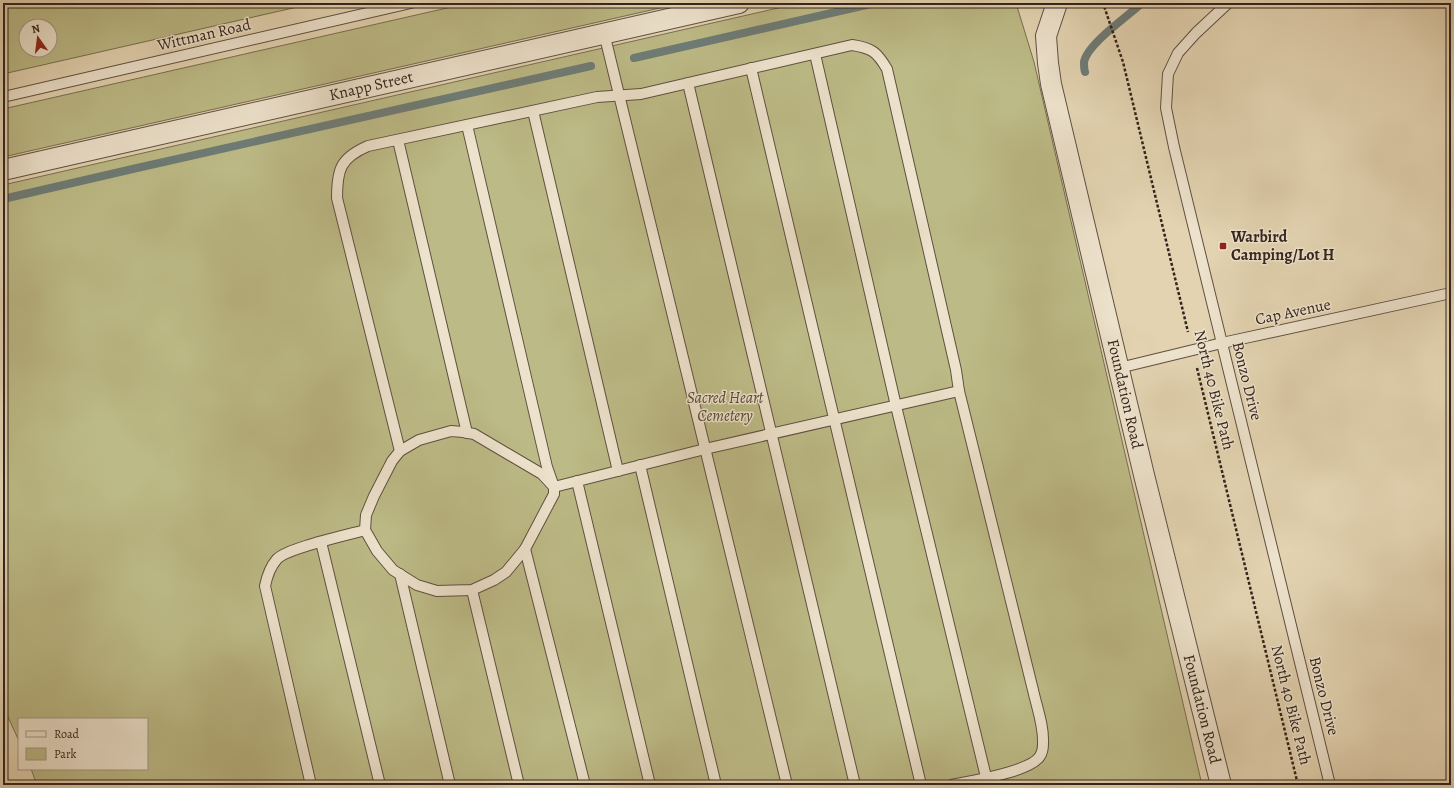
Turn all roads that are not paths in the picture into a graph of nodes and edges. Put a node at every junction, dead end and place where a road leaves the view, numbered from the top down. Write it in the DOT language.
graph roads {
  1 [pos="411,3"];
  2 [pos="739,3"];
  3 [pos="1057,3"];
  4 [pos="1228,3"];
  5 [pos="604,33"];
  6 [pos="815,54"];
  7 [pos="751,68"];
  8 [pos="688,83"];
  9 [pos="619,95"];
  10 [pos="3,97"];
  11 [pos="533,111"];
  12 [pos="467,125"];
  13 [pos="398,140"];
  14 [pos="3,170"];
  15 [pos="1451,293"];
  16 [pos="1222,343"];
  17 [pos="1118,368"];
  18 [pos="958,392"];
  19 [pos="896,406"];
  20 [pos="834,420"];
  21 [pos="468,433"];
  22 [pos="772,434"];
  23 [pos="705,449"];
  24 [pos="400,451"];
  25 [pos="640,465"];
  26 [pos="618,471"];
  27 [pos="577,481"];
  28 [pos="554,487"];
  29 [pos="365,530"];
  30 [pos="322,542"];
  31 [pos="525,549"];
  32 [pos="400,574"];
  33 [pos="472,590"];
  34 [pos="986,777"];
  35 [pos="311,785"];
  36 [pos="380,785"];
  37 [pos="450,785"];
  38 [pos="519,785"];
  39 [pos="585,785"];
  40 [pos="650,785"];
  41 [pos="716,785"];
  42 [pos="787,785"];
  43 [pos="855,785"];
  44 [pos="921,785"];
  45 [pos="951,785"];
  46 [pos="1221,785"];
  47 [pos="1330,785"];
  1 -- 10 [label="lane, Wittman Road"];
  2 -- 5 [label="street, Knapp Street"];
  3 -- 17 [label="street, Foundation Road"];
  4 -- 16 [label="lane, Bonzo Drive"];
  5 -- 9 [label="lane"];
  5 -- 14 [label="street, Knapp Street"];
  6 -- 7 [label="lane"];
  6 -- 18 [label="lane"];
  6 -- 19 [label="lane"];
  7 -- 8 [label="lane"];
  7 -- 20 [label="lane"];
  8 -- 9 [label="lane"];
  8 -- 22 [label="lane"];
  9 -- 11 [label="lane"];
  9 -- 23 [label="lane"];
  11 -- 12 [label="lane"];
  11 -- 26 [label="lane"];
  12 -- 13 [label="lane"];
  12 -- 28 [label="lane"];
  13 -- 21 [label="lane"];
  13 -- 24 [label="lane"];
  15 -- 16 [label="lane, Cap Avenue"];
  16 -- 17 [label="lane, Cap Avenue"];
  16 -- 47 [label="lane, Bonzo Drive"];
  17 -- 46 [label="street, Foundation Road"];
  18 -- 19 [label="lane"];
  18 -- 34 [label="lane"];
  19 -- 20 [label="lane"];
  19 -- 34 [label="lane"];
  20 -- 22 [label="lane"];
  20 -- 44 [label="lane"];
  21 -- 24 [label="lane"];
  21 -- 28 [label="lane"];
  22 -- 23 [label="lane"];
  22 -- 43 [label="lane"];
  23 -- 25 [label="lane"];
  23 -- 42 [label="lane"];
  24 -- 29 [label="lane"];
  25 -- 26 [label="lane"];
  25 -- 41 [label="lane"];
  26 -- 27 [label="lane"];
  27 -- 28 [label="lane"];
  27 -- 40 [label="lane"];
  28 -- 31 [label="lane"];
  29 -- 30 [label="lane"];
  29 -- 32 [label="lane"];
  30 -- 35 [label="lane"];
  30 -- 36 [label="lane"];
  31 -- 33 [label="lane"];
  31 -- 39 [label="lane"];
  32 -- 33 [label="lane"];
  32 -- 37 [label="lane"];
  33 -- 38 [label="lane"];
  34 -- 45 [label="lane"];
}
